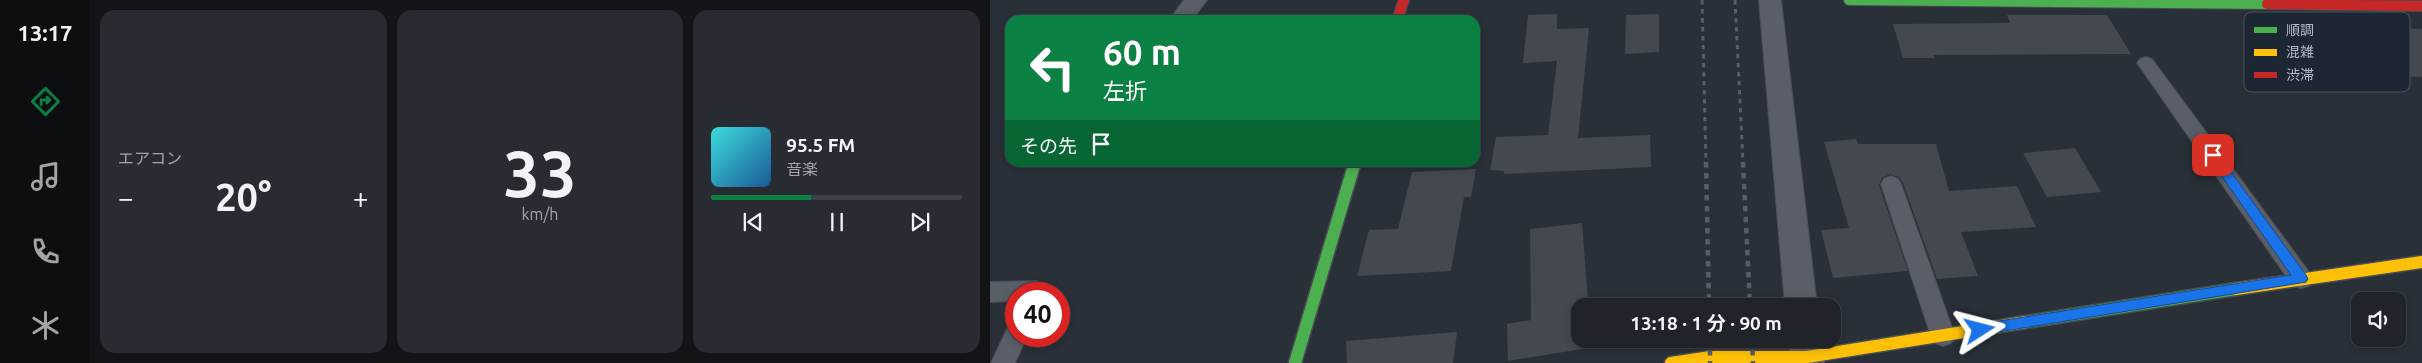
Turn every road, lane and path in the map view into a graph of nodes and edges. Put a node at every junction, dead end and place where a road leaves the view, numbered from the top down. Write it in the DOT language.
graph roads {
  1 [pos="1196,0"];
  2 [pos="1404,0"];
  3 [pos="1770,0"];
  4 [pos="1849,0"];
  5 [pos="2042,1"];
  6 [pos="2229,2"];
  7 [pos="2422,6"];
  8 [pos="1184,15"];
  9 [pos="1400,15"];
  10 [pos="2146,63"];
  11 [pos="1354,167"];
  12 [pos="1891,184"];
  13 [pos="2422,262"];
  14 [pos="2301,279"];
  15 [pos="1005,291"];
  16 [pos="990,292"];
  17 [pos="1801,298"];
  18 [pos="1943,336"];
  19 [pos="1010,347"];
  20 [pos="1806,353"];
  21 [pos="1003,363"];
  22 [pos="1295,363"];
  23 [pos="1671,363"];
  1 -- 8 [label="street"];
  2 -- 9 [label="street"];
  3 -- 17 [label="street"];
  4 -- 5 [label="street"];
  5 -- 6 [label="street"];
  6 -- 7 [label="street"];
  10 -- 14 [label="lane"];
  11 -- 22 [label="street"];
  12 -- 18 [label="lane"];
  13 -- 14 [label="street"];
  14 -- 18 [label="street"];
  15 -- 16 [label="lane"];
  18 -- 20 [label="street"];
  19 -- 21 [label="lane"];
  20 -- 23 [label="street"];
}
